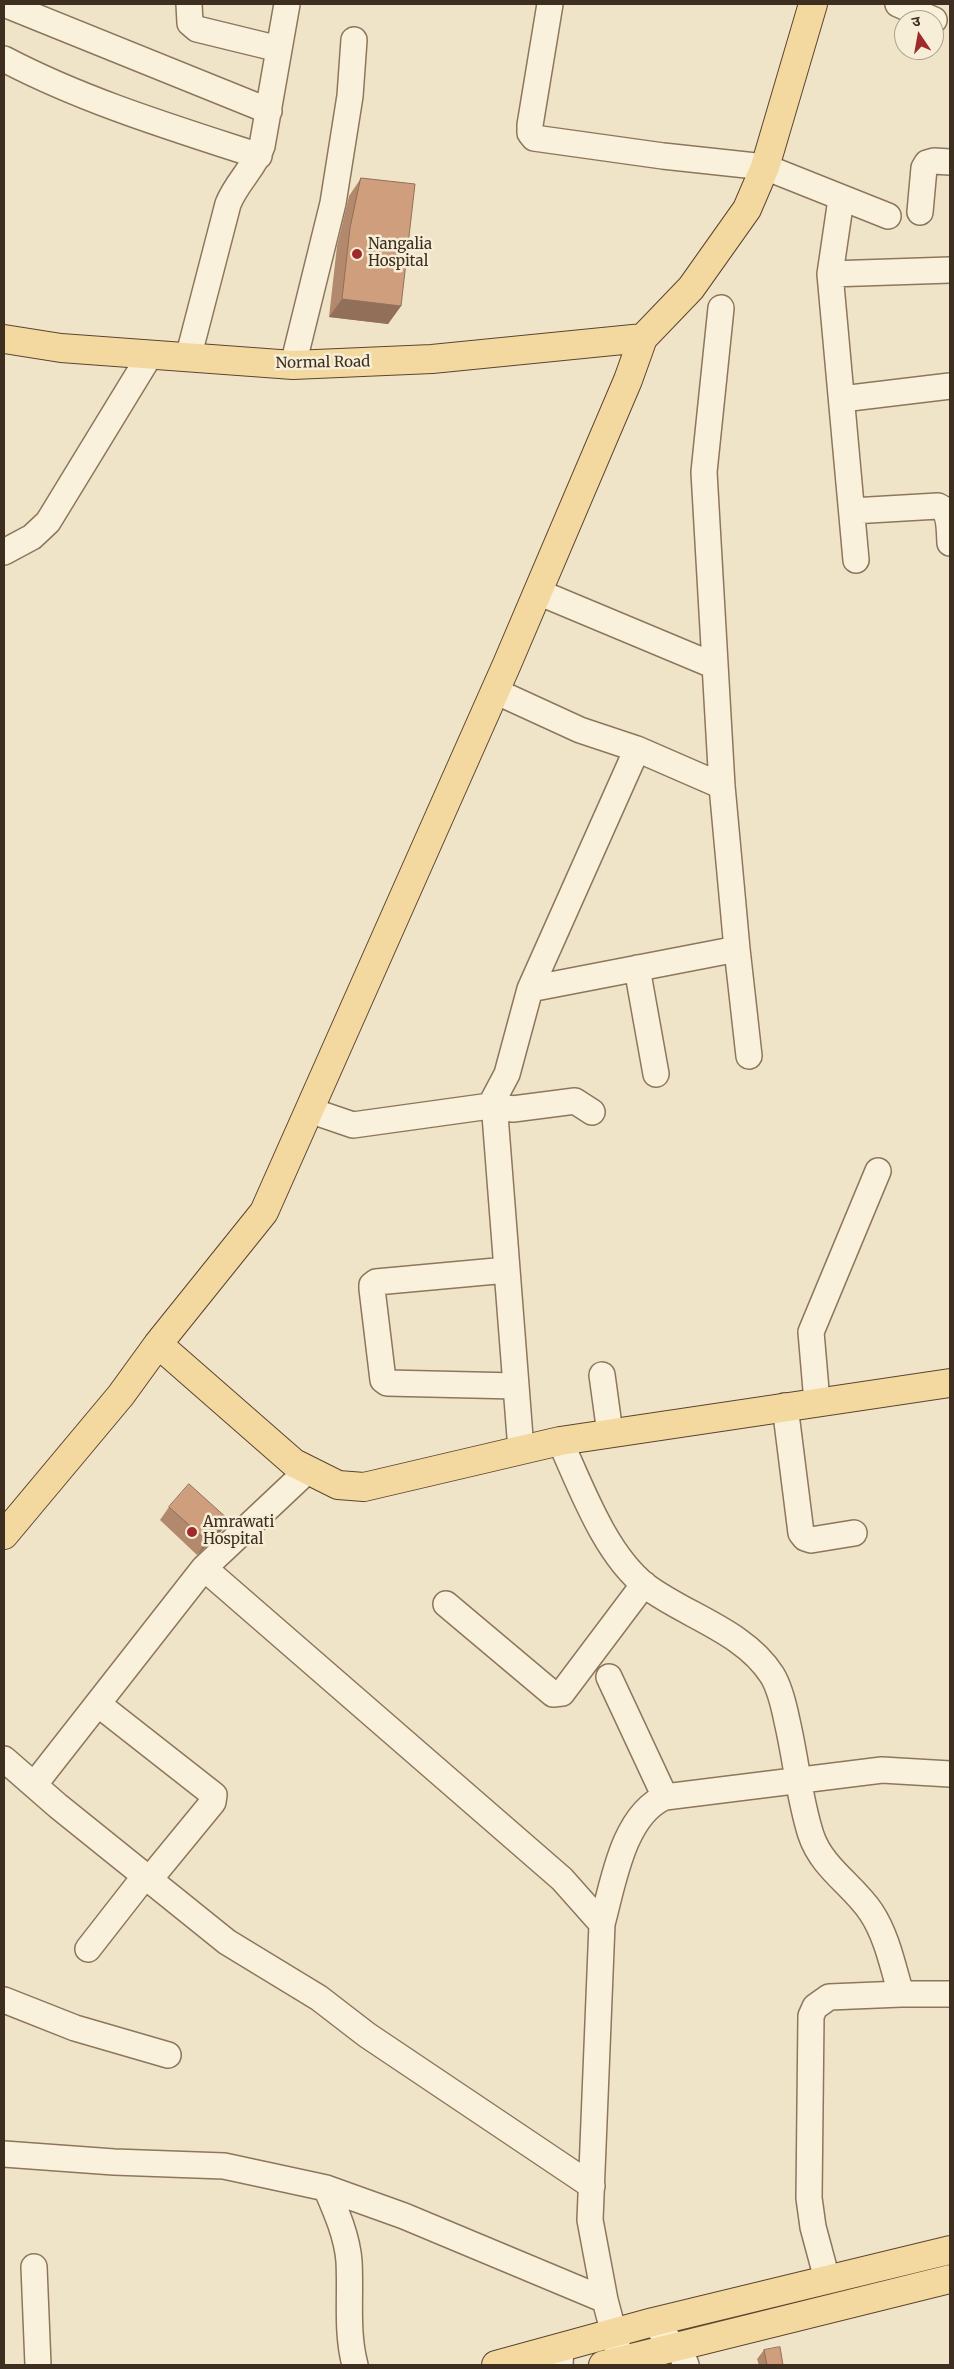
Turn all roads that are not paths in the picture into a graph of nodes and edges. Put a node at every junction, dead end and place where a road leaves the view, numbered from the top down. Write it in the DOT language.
graph roads {
  1 [pos="4,4"];
  2 [pos="189,4"];
  3 [pos="287,4"];
  4 [pos="550,4"];
  5 [pos="813,4"];
  6 [pos="898,4"];
  7 [pos="912,10"];
  8 [pos="354,40"];
  9 [pos="279,49"];
  10 [pos="4,59"];
  11 [pos="268,110"];
  12 [pos="258,156"];
  13 [pos="950,162"];
  14 [pos="765,167"];
  15 [pos="841,199"];
  16 [pos="920,212"];
  17 [pos="888,216"];
  18 [pos="950,270"];
  19 [pos="830,274"];
  20 [pos="721,308"];
  21 [pos="643,338"];
  22 [pos="4,339"];
  23 [pos="150,355"];
  24 [pos="188,358"];
  25 [pos="294,365"];
  26 [pos="950,386"];
  27 [pos="842,399"];
  28 [pos="852,511"];
  29 [pos="950,543"];
  30 [pos="4,552"];
  31 [pos="856,560"];
  32 [pos="538,592"];
  33 [pos="715,666"];
  34 [pos="495,691"];
  35 [pos="637,748"];
  36 [pos="722,786"];
  37 [pos="737,949"];
  38 [pos="637,968"];
  39 [pos="530,989"];
  40 [pos="748,1056"];
  41 [pos="656,1074"];
  42 [pos="490,1106"];
  43 [pos="309,1110"];
  44 [pos="592,1112"];
  45 [pos="878,1172"];
  46 [pos="507,1270"];
  47 [pos="158,1344"];
  48 [pos="602,1375"];
  49 [pos="950,1383"];
  50 [pos="516,1386"];
  51 [pos="817,1402"];
  52 [pos="785,1406"];
  53 [pos="610,1433"];
  54 [pos="560,1441"];
  55 [pos="521,1450"];
  56 [pos="307,1471"];
  57 [pos="854,1533"];
  58 [pos="4,1535"];
  59 [pos="204,1568"];
  60 [pos="644,1584"];
  61 [pos="446,1604"];
  62 [pos="609,1677"];
  63 [pos="98,1704"];
  64 [pos="4,1759"];
  65 [pos="950,1774"];
  66 [pos="798,1781"];
  67 [pos="34,1785"];
  68 [pos="666,1797"];
  69 [pos="147,1878"];
  70 [pos="602,1924"];
  71 [pos="88,1949"];
  72 [pos="901,1994"];
  73 [pos="950,1994"];
  74 [pos="4,2000"];
  75 [pos="168,2055"];
  76 [pos="4,2154"];
  77 [pos="592,2186"];
  78 [pos="326,2188"];
  79 [pos="950,2250"];
  80 [pos="34,2267"];
  81 [pos="827,2279"];
  82 [pos="950,2279"];
  83 [pos="605,2300"];
  84 [pos="653,2322"];
  85 [pos="615,2332"];
  86 [pos="561,2356"];
  87 [pos="681,2357"];
  88 [pos="615,2364"];
  89 [pos="38,2365"];
  90 [pos="355,2365"];
  91 [pos="496,2365"];
  1 -- 11 [label="street"];
  2 -- 9 [label="street"];
  3 -- 9 [label="street"];
  4 -- 14 [label="street"];
  5 -- 14 [label="main road"];
  6 -- 7 [label="street"];
  8 -- 25 [label="street"];
  9 -- 11 [label="street"];
  10 -- 12 [label="street"];
  11 -- 12 [label="street"];
  12 -- 24 [label="street"];
  13 -- 16 [label="street"];
  14 -- 15 [label="street"];
  14 -- 21 [label="main road"];
  15 -- 17 [label="street"];
  15 -- 19 [label="street"];
  18 -- 19 [label="street"];
  19 -- 27 [label="street"];
  20 -- 33 [label="street"];
  21 -- 25 [label="main road, Normal Road"];
  21 -- 32 [label="main road"];
  22 -- 23 [label="main road, Normal Road"];
  23 -- 24 [label="main road, Normal Road"];
  23 -- 30 [label="street"];
  24 -- 25 [label="main road, Normal Road"];
  26 -- 27 [label="street"];
  27 -- 28 [label="street"];
  28 -- 29 [label="street"];
  28 -- 31 [label="street"];
  32 -- 33 [label="street"];
  32 -- 34 [label="main road"];
  33 -- 36 [label="street"];
  34 -- 35 [label="street"];
  34 -- 43 [label="main road"];
  35 -- 36 [label="street"];
  35 -- 39 [label="street"];
  36 -- 37 [label="street"];
  37 -- 38 [label="street"];
  37 -- 40 [label="street"];
  38 -- 39 [label="street"];
  38 -- 41 [label="street"];
  39 -- 42 [label="street"];
  42 -- 43 [label="street"];
  42 -- 44 [label="street"];
  42 -- 46 [label="street"];
  43 -- 47 [label="main road"];
  45 -- 51 [label="street"];
  46 -- 50 [label="street"];
  46 -- 50 [label="street"];
  47 -- 56 [label="main road"];
  47 -- 58 [label="main road"];
  48 -- 53 [label="street"];
  49 -- 51 [label="main road"];
  50 -- 55 [label="street"];
  51 -- 52 [label="main road"];
  52 -- 53 [label="main road"];
  52 -- 57 [label="street"];
  53 -- 54 [label="main road"];
  54 -- 55 [label="main road"];
  54 -- 60 [label="street"];
  55 -- 56 [label="main road"];
  56 -- 59 [label="street"];
  59 -- 63 [label="street"];
  59 -- 70 [label="street"];
  60 -- 61 [label="street"];
  60 -- 66 [label="street"];
  62 -- 68 [label="street"];
  63 -- 67 [label="street"];
  63 -- 69 [label="street"];
  64 -- 67 [label="street"];
  65 -- 66 [label="street"];
  66 -- 68 [label="street"];
  66 -- 72 [label="street"];
  67 -- 69 [label="street"];
  68 -- 70 [label="street"];
  69 -- 71 [label="street"];
  69 -- 77 [label="street"];
  70 -- 77 [label="street"];
  72 -- 73 [label="street"];
  72 -- 81 [label="street"];
  74 -- 75 [label="street"];
  76 -- 78 [label="street"];
  77 -- 83 [label="street"];
  78 -- 83 [label="street"];
  78 -- 90 [label="street"];
  79 -- 81 [label="main road"];
  80 -- 89 [label="street"];
  81 -- 84 [label="main road"];
  82 -- 87 [label="main road"];
  83 -- 85 [label="street"];
  84 -- 85 [label="main road"];
  84 -- 87 [label="street"];
  85 -- 86 [label="main road"];
  85 -- 88 [label="street"];
  86 -- 91 [label="main road"];
  87 -- 88 [label="main road"];
}
